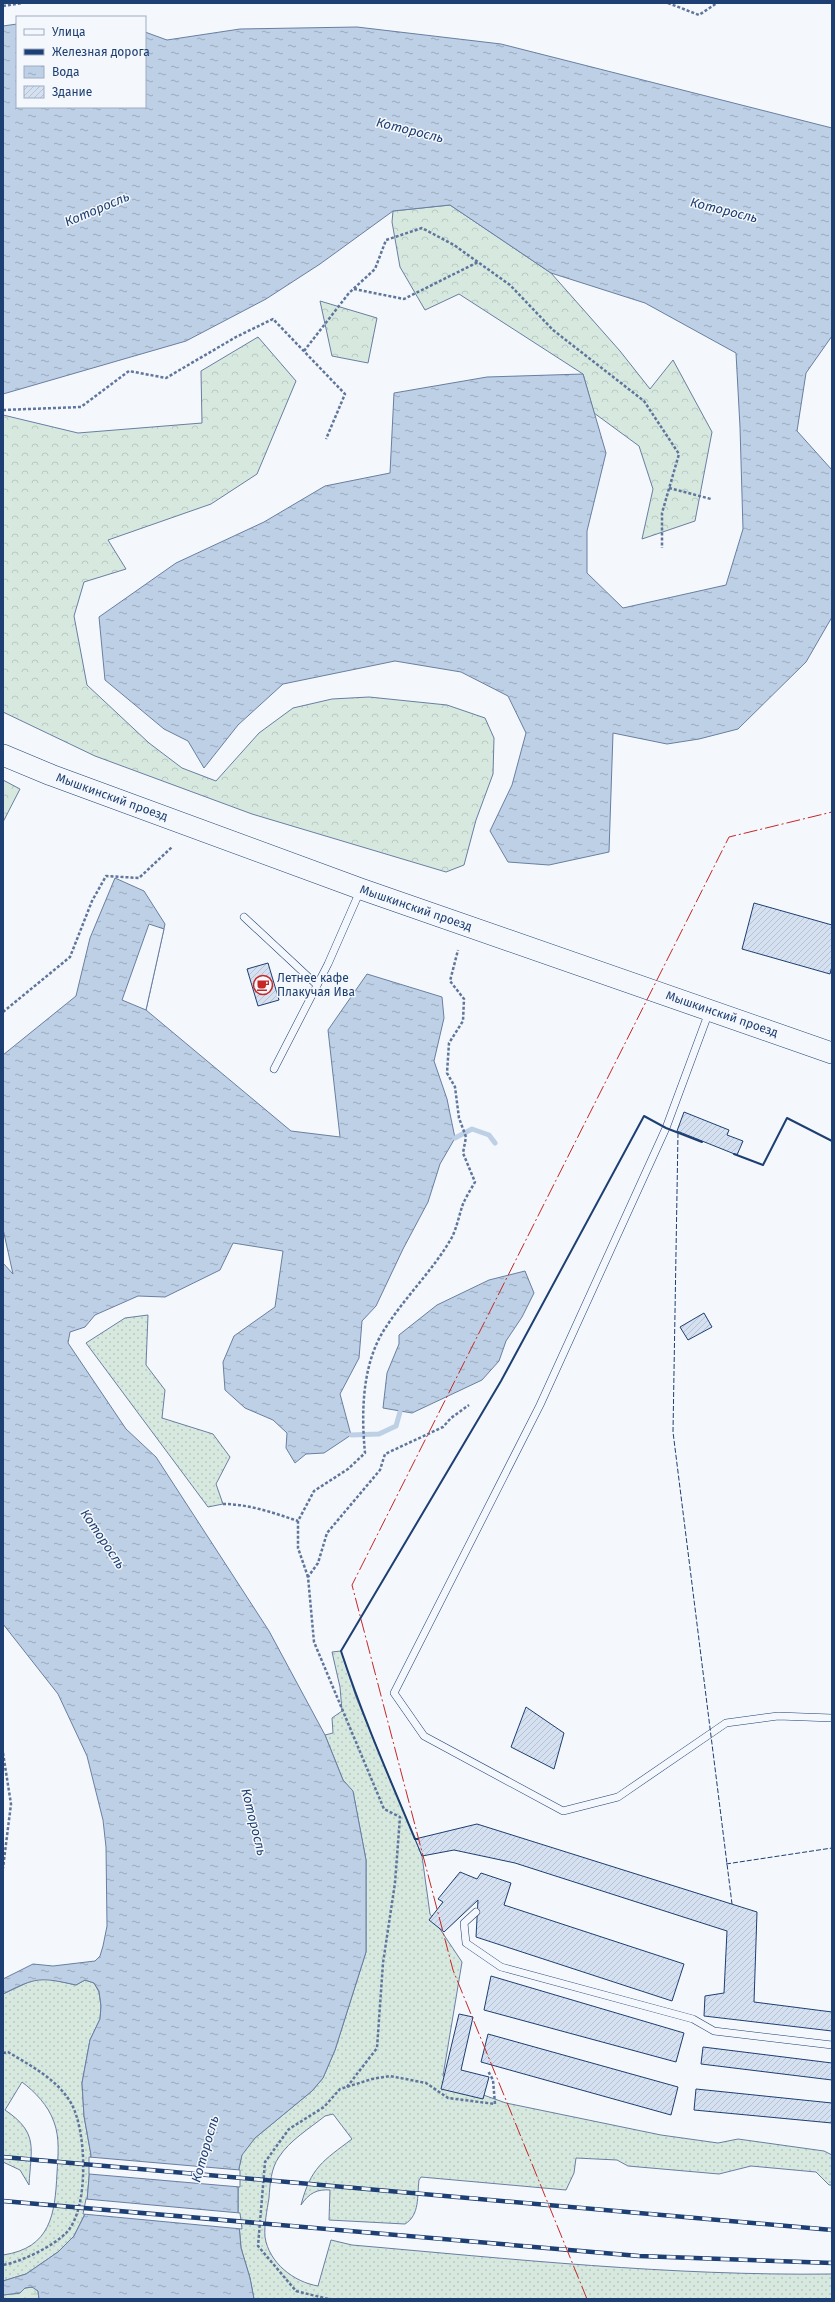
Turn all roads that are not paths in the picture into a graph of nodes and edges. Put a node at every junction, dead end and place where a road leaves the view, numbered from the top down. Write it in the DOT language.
graph roads {
  1 [pos="3,755"];
  2 [pos="361,889"];
  3 [pos="244,917"];
  4 [pos="317,985"];
  5 [pos="710,1010"];
  6 [pos="832,1053"];
  7 [pos="274,1069"];
  8 [pos="832,1718"];
  9 [pos="476,1912"];
  10 [pos="832,2045"];
  1 -- 2 [label="main road, Мышкинский проезд"];
  2 -- 4 [label="lane"];
  2 -- 5 [label="main road, Мышкинский проезд"];
  3 -- 4 [label="lane"];
  4 -- 7 [label="lane"];
  5 -- 6 [label="main road, Мышкинский проезд"];
  5 -- 8 [label="lane"];
  9 -- 10 [label="lane"];
}
